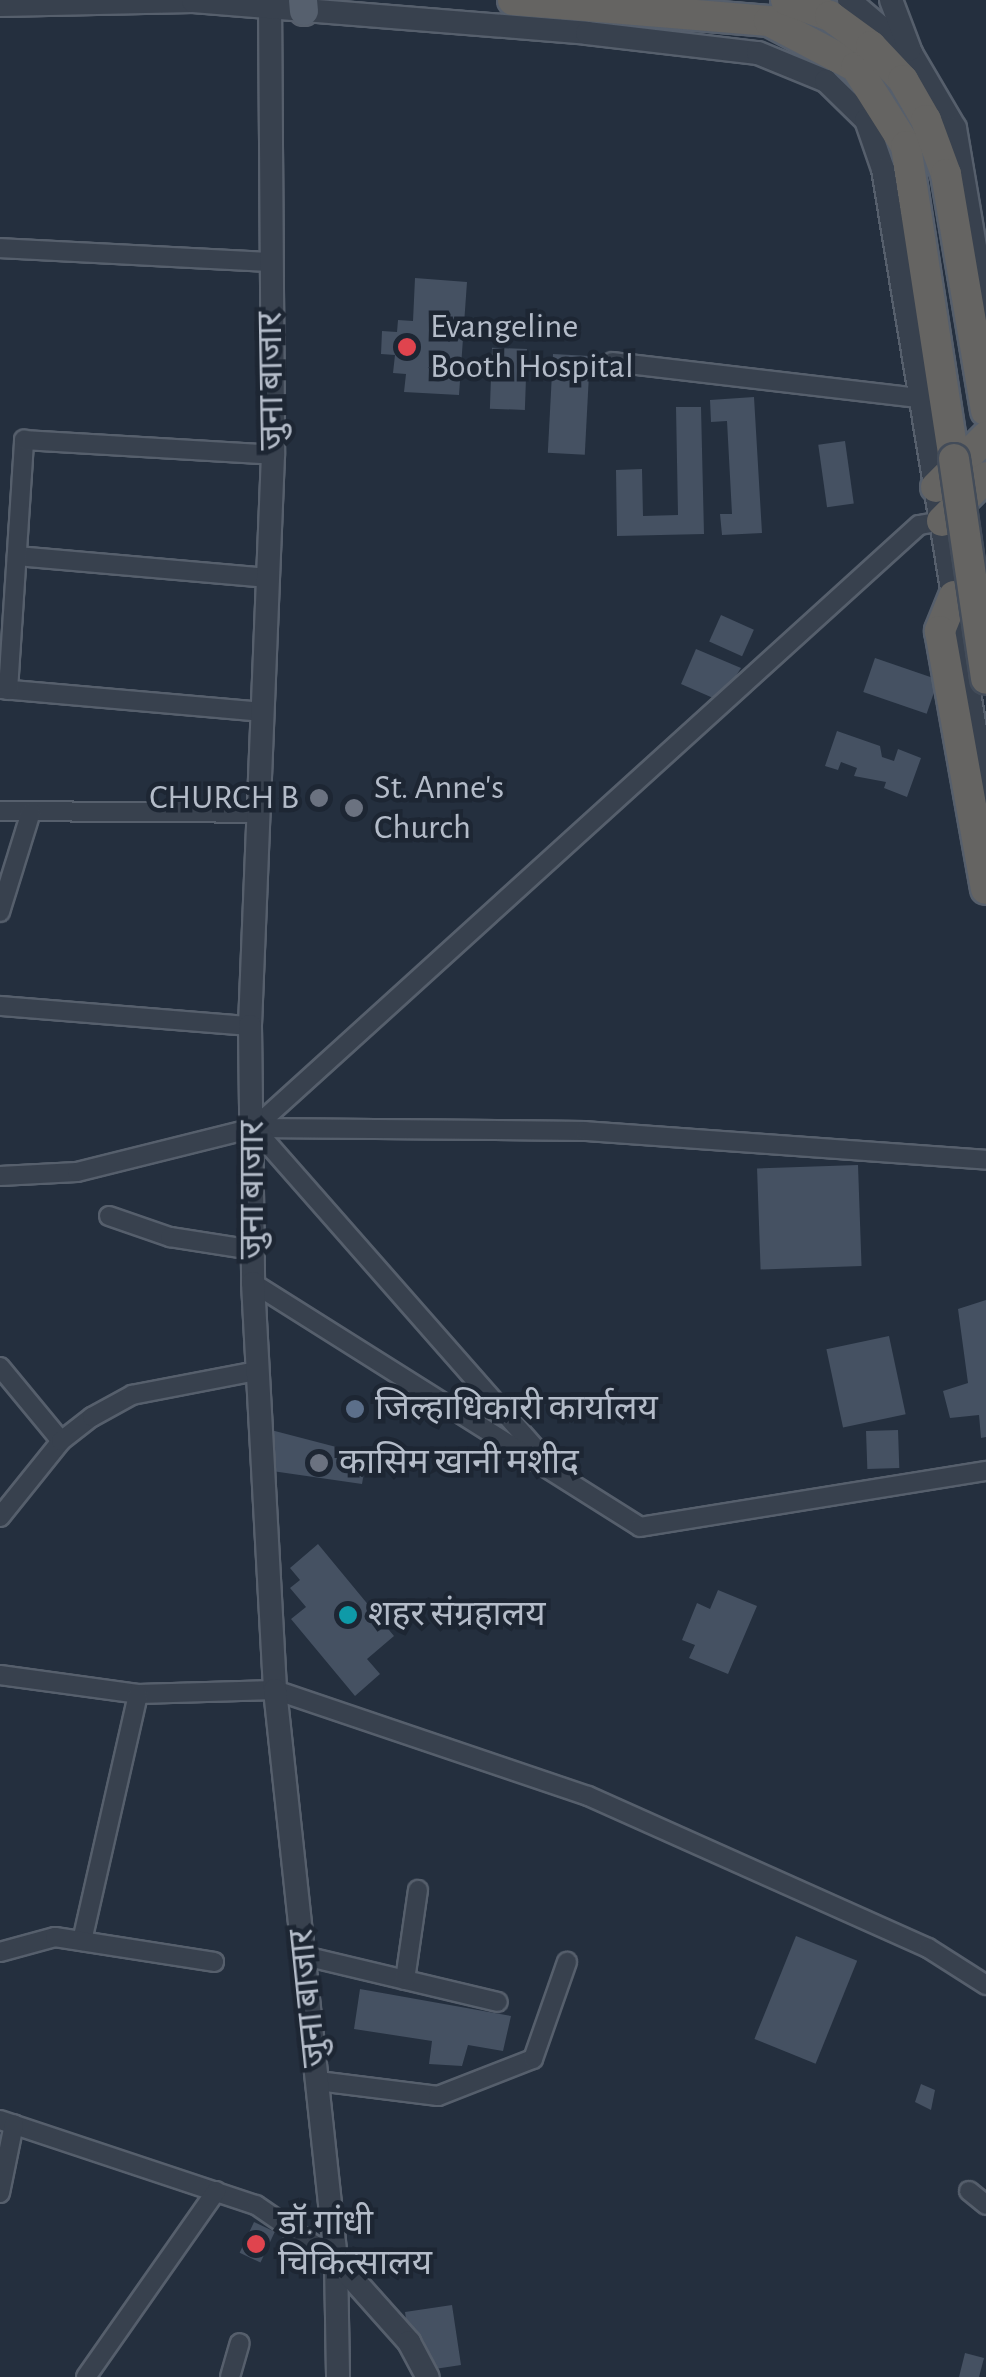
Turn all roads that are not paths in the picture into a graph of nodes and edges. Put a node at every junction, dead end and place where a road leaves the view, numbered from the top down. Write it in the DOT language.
graph roads {
  1 [pos="513,0"];
  2 [pos="786,0"];
  3 [pos="850,0"];
  4 [pos="891,0"];
  5 [pos="271,3"];
  6 [pos="0,6"];
  7 [pos="303,6"];
  8 [pos="911,53"];
  9 [pos="0,248"];
  10 [pos="270,262"];
  11 [pos="986,312"];
  12 [pos="612,362"];
  13 [pos="920,398"];
  14 [pos="986,412"];
  15 [pos="986,437"];
  16 [pos="273,455"];
  17 [pos="986,477"];
  18 [pos="936,488"];
  19 [pos="931,523"];
  20 [pos="17,556"];
  21 [pos="268,578"];
  22 [pos="954,596"];
  23 [pos="986,679"];
  24 [pos="4,690"];
  25 [pos="263,712"];
  26 [pos="986,796"];
  27 [pos="0,811"];
  28 [pos="31,812"];
  29 [pos="259,813"];
  30 [pos="986,889"];
  31 [pos="0,912"];
  32 [pos="0,1006"];
  33 [pos="250,1026"];
  34 [pos="254,1128"];
  35 [pos="986,1160"];
  36 [pos="0,1176"];
  37 [pos="110,1216"];
  38 [pos="253,1250"];
  39 [pos="253,1283"];
  40 [pos="0,1367"];
  41 [pos="258,1371"];
  42 [pos="61,1441"];
  43 [pos="549,1464"];
  44 [pos="986,1472"];
  45 [pos="0,1518"];
  46 [pos="0,1675"];
  47 [pos="275,1690"];
  48 [pos="138,1694"];
  49 [pos="418,1890"];
  50 [pos="82,1941"];
  51 [pos="0,1952"];
  52 [pos="305,1956"];
  53 [pos="214,1962"];
  54 [pos="566,1962"];
  55 [pos="405,1980"];
  56 [pos="986,1985"];
  57 [pos="498,2002"];
  58 [pos="318,2081"];
  59 [pos="7,2122"];
  60 [pos="216,2191"];
  61 [pos="969,2191"];
  62 [pos="0,2192"];
  63 [pos="986,2205"];
  64 [pos="336,2260"];
  65 [pos="240,2344"];
  66 [pos="86,2377"];
  67 [pos="230,2377"];
  68 [pos="338,2377"];
  69 [pos="428,2377"];
  1 -- 23 [label="highway, bridge"];
  2 -- 14 [label="highway"];
  3 -- 8 [label="street"];
  4 -- 8 [label="street"];
  5 -- 6 [label="street"];
  5 -- 7 [label="street"];
  5 -- 10 [label="street, जुना बाजार"];
  7 -- 13 [label="street"];
  8 -- 11 [label="street"];
  9 -- 10 [label="street"];
  10 -- 16 [label="street, जुना बाजार"];
  12 -- 13 [label="street"];
  13 -- 18 [label="street"];
  15 -- 18 [label="highway"];
  16 -- 20 [label="street"];
  16 -- 21 [label="street, जुना बाजार"];
  17 -- 19 [label="highway"];
  18 -- 19 [label="street"];
  19 -- 22 [label="street"];
  19 -- 34 [label="street"];
  20 -- 21 [label="street"];
  20 -- 24 [label="street"];
  21 -- 25 [label="street, जुना बाजार"];
  22 -- 26 [label="street"];
  22 -- 30 [label="highway"];
  24 -- 25 [label="street"];
  25 -- 29 [label="street, जुना बाजार"];
  27 -- 28 [label="street"];
  28 -- 29 [label="street"];
  28 -- 31 [label="street"];
  29 -- 33 [label="street, जुना बाजार"];
  32 -- 33 [label="street"];
  33 -- 34 [label="street, जुना बाजार"];
  34 -- 35 [label="street"];
  34 -- 36 [label="street"];
  34 -- 38 [label="street, जुना बाजार"];
  34 -- 43 [label="street"];
  37 -- 38 [label="street"];
  38 -- 39 [label="street, जुना बाजार"];
  39 -- 41 [label="street, जुना बाजार"];
  39 -- 43 [label="street"];
  40 -- 42 [label="street"];
  41 -- 42 [label="street"];
  41 -- 47 [label="street, जुना बाजार"];
  42 -- 45 [label="street"];
  43 -- 44 [label="street"];
  46 -- 48 [label="street"];
  47 -- 48 [label="street"];
  47 -- 52 [label="street, जुना बाजार"];
  47 -- 56 [label="street"];
  48 -- 50 [label="street"];
  49 -- 55 [label="street"];
  50 -- 51 [label="street"];
  50 -- 53 [label="street"];
  52 -- 55 [label="street"];
  52 -- 58 [label="street, जुना बाजार"];
  54 -- 58 [label="street"];
  55 -- 57 [label="street"];
  58 -- 64 [label="street, जुना बाजार"];
  59 -- 60 [label="street"];
  59 -- 62 [label="street"];
  60 -- 64 [label="street"];
  60 -- 66 [label="street"];
  61 -- 63 [label="street"];
  64 -- 68 [label="street, जुना बाजार"];
  64 -- 69 [label="street"];
  65 -- 67 [label="street"];
}
